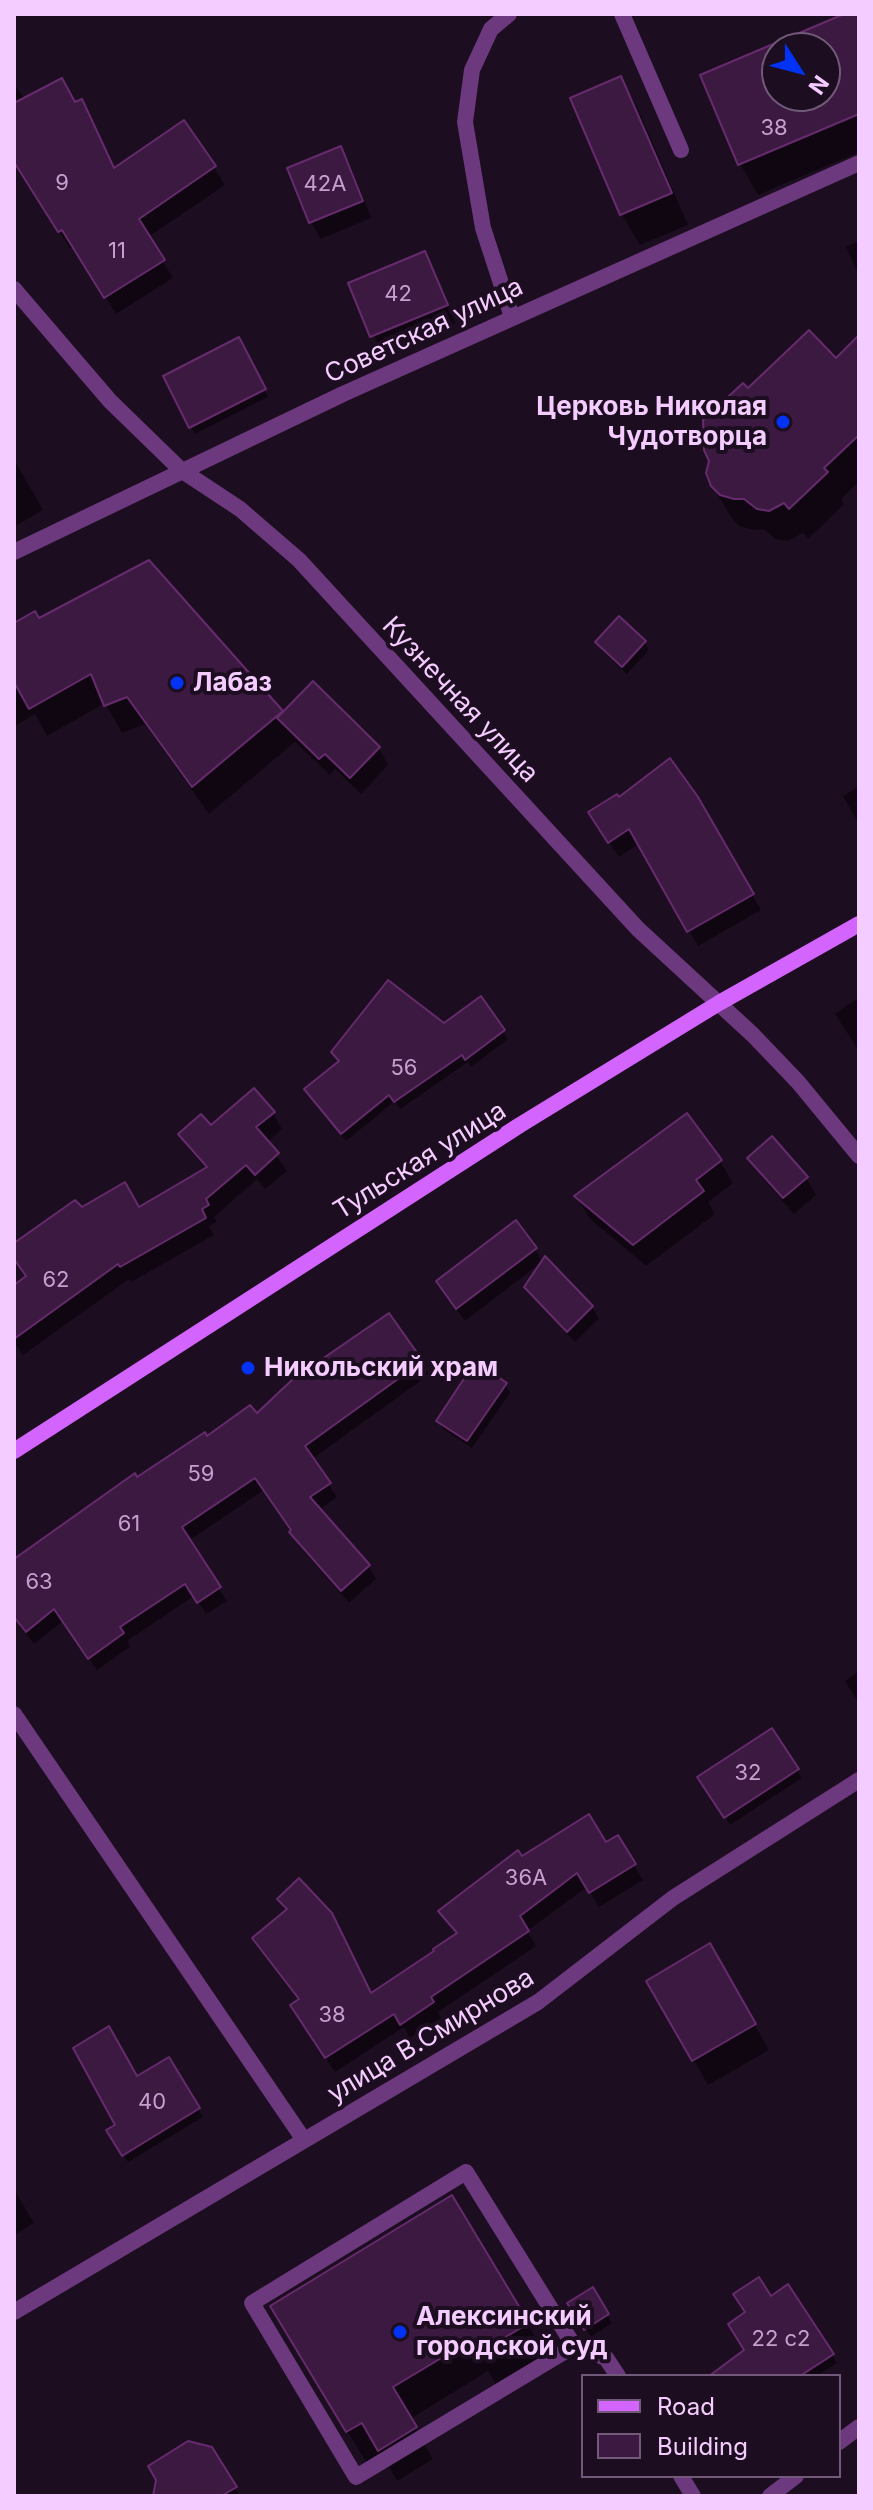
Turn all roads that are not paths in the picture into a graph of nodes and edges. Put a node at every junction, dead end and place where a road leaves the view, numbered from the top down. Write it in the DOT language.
graph roads {
  1 [pos="509,14"];
  2 [pos="622,14"];
  3 [pos="681,150"];
  4 [pos="859,163"];
  5 [pos="14,289"];
  6 [pos="512,317"];
  7 [pos="181,470"];
  8 [pos="14,552"];
  9 [pos="859,924"];
  10 [pos="719,1003"];
  11 [pos="859,1156"];
  12 [pos="14,1451"];
  13 [pos="14,1714"];
  14 [pos="859,1780"];
  15 [pos="304,2140"];
  16 [pos="14,2312"];
  17 [pos="574,2346"];
  18 [pos="617,2374"];
  19 [pos="859,2427"];
  20 [pos="841,2440"];
  21 [pos="682,2478"];
  22 [pos="793,2478"];
  23 [pos="693,2496"];
  24 [pos="770,2496"];
  1 -- 6 [label="street"];
  2 -- 3 [label="street"];
  4 -- 6 [label="street, Советская улица"];
  5 -- 7 [label="street, Кузнечная улица"];
  6 -- 7 [label="street, Советская улица"];
  7 -- 8 [label="street, Советская улица"];
  7 -- 10 [label="street, Кузнечная улица"];
  9 -- 10 [label="main road, Тульская улица"];
  10 -- 11 [label="street, Кузнечная улица"];
  10 -- 12 [label="main road, Тульская улица"];
  13 -- 15 [label="street"];
  14 -- 15 [label="street, улица В.Смирнова"];
  15 -- 16 [label="street, улица В.Смирнова"];
  17 -- 17 [label="street"];
  17 -- 18 [label="street"];
  19 -- 20 [label="street"];
  21 -- 23 [label="street"];
  22 -- 24 [label="street"];
}
